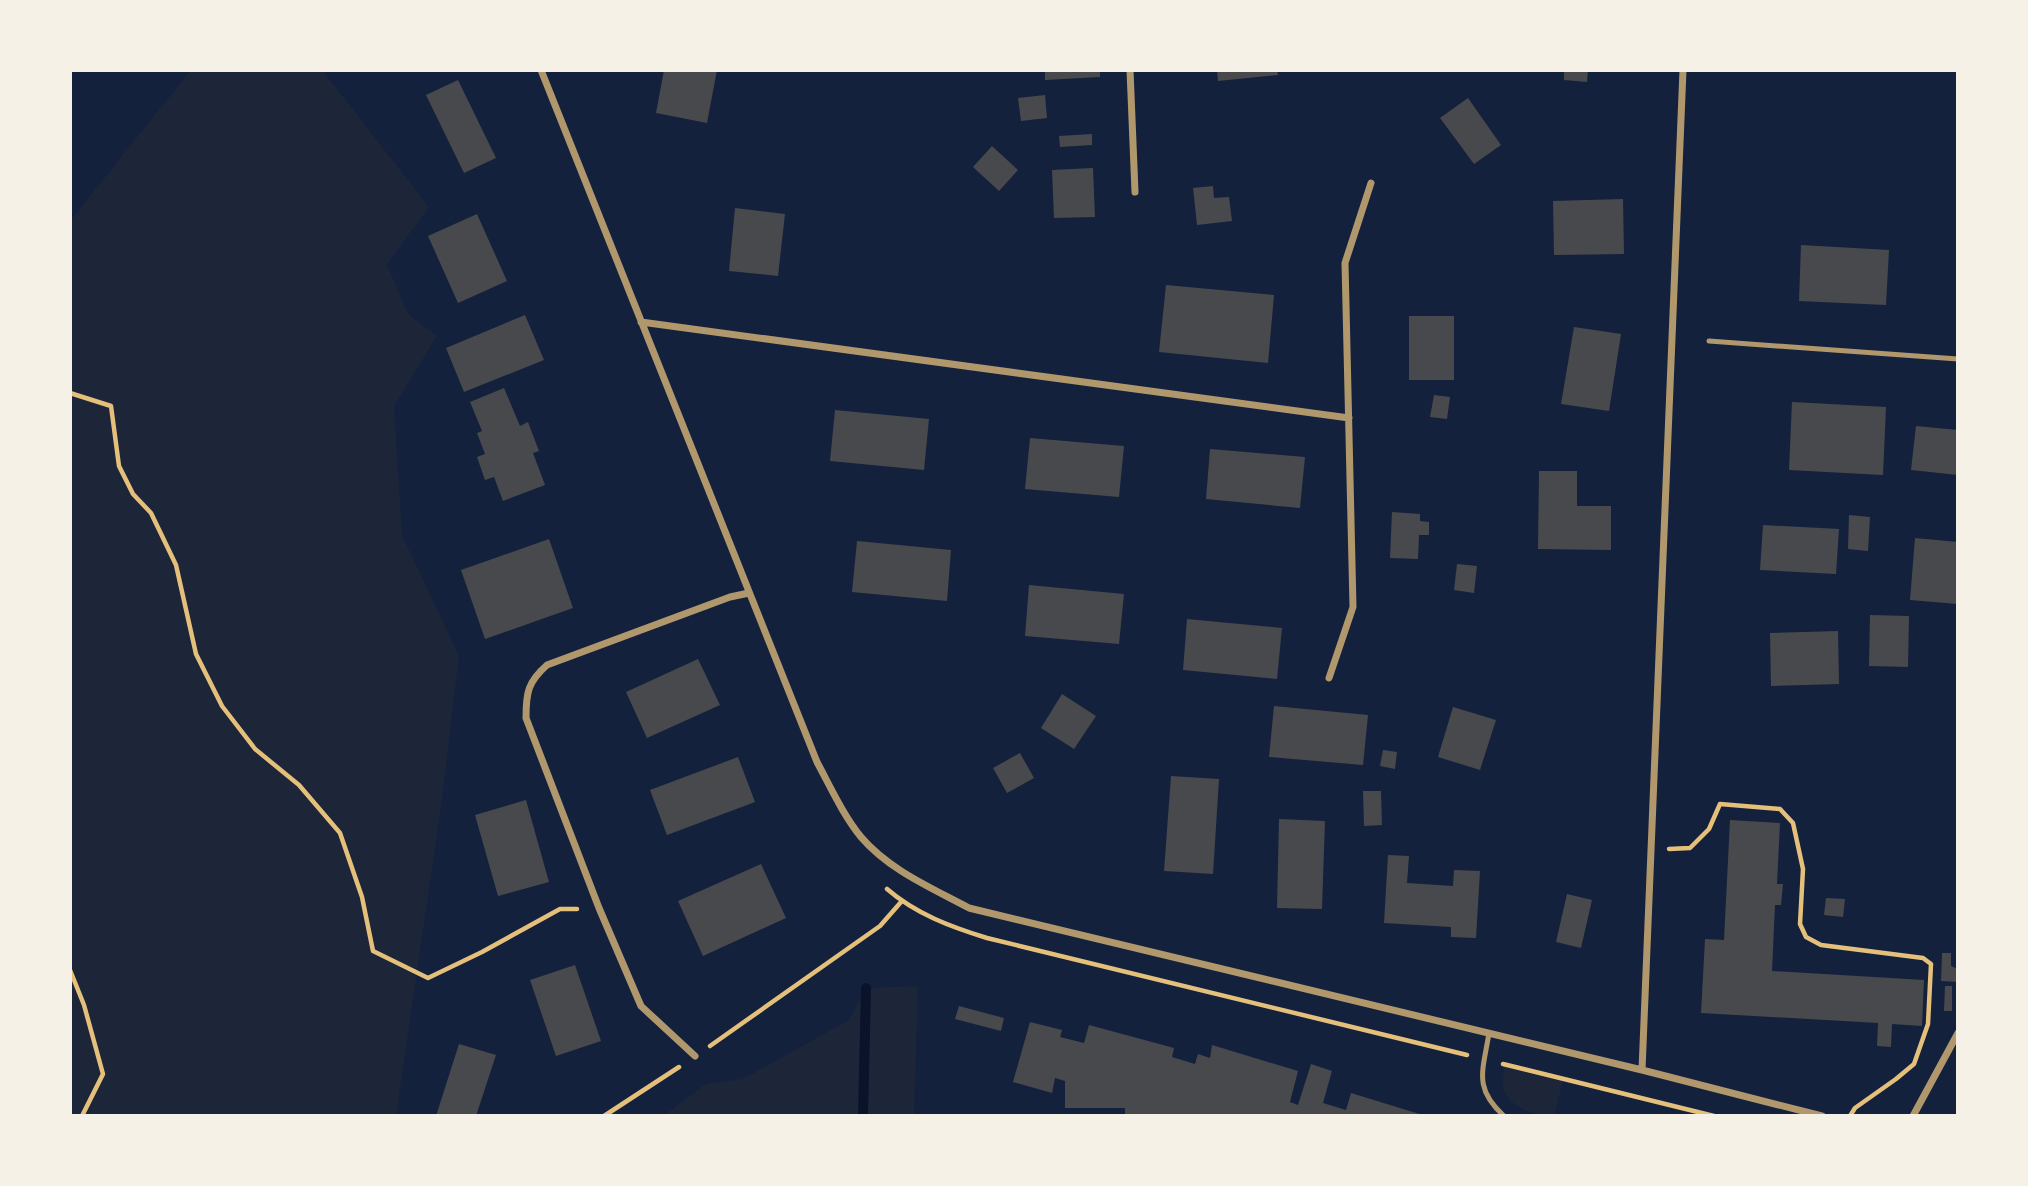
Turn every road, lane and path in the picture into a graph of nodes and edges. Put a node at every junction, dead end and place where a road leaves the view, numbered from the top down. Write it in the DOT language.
graph roads {
  1 [pos="541,70"];
  2 [pos="1130,70"];
  3 [pos="1683,70"];
  4 [pos="1371,183"];
  5 [pos="1135,192"];
  6 [pos="641,322"];
  7 [pos="1709,341"];
  8 [pos="1958,359"];
  9 [pos="70,393"];
  10 [pos="1349,418"];
  11 [pos="749,593"];
  12 [pos="1329,678"];
  13 [pos="1651,850"];
  14 [pos="882,885"];
  15 [pos="901,902"];
  16 [pos="599,908"];
  17 [pos="70,970"];
  18 [pos="1489,1033"];
  19 [pos="1958,1033"];
  20 [pos="695,1056"];
  21 [pos="1485,1059"];
  22 [pos="1642,1070"];
  23 [pos="82,1116"];
  24 [pos="604,1116"];
  25 [pos="1504,1116"];
  26 [pos="1714,1116"];
  27 [pos="1822,1116"];
  28 [pos="1850,1116"];
  29 [pos="1913,1116"];
  1 -- 6 [label="street"];
  2 -- 5 [label="street"];
  3 -- 13 [label="street"];
  4 -- 10 [label="street"];
  6 -- 10 [label="street"];
  6 -- 11 [label="street"];
  7 -- 8 [label="lane"];
  9 -- 16 [label="path"];
  10 -- 12 [label="street"];
  11 -- 16 [label="street"];
  11 -- 18 [label="street"];
  13 -- 22 [label="street"];
  13 -- 28 [label="path"];
  14 -- 15 [label="path"];
  15 -- 20 [label="path"];
  15 -- 21 [label="path"];
  16 -- 20 [label="street"];
  17 -- 23 [label="path"];
  18 -- 21 [label="lane"];
  18 -- 22 [label="street"];
  19 -- 29 [label="street"];
  20 -- 24 [label="path"];
  21 -- 25 [label="lane"];
  21 -- 26 [label="path"];
  22 -- 27 [label="street"];
}
